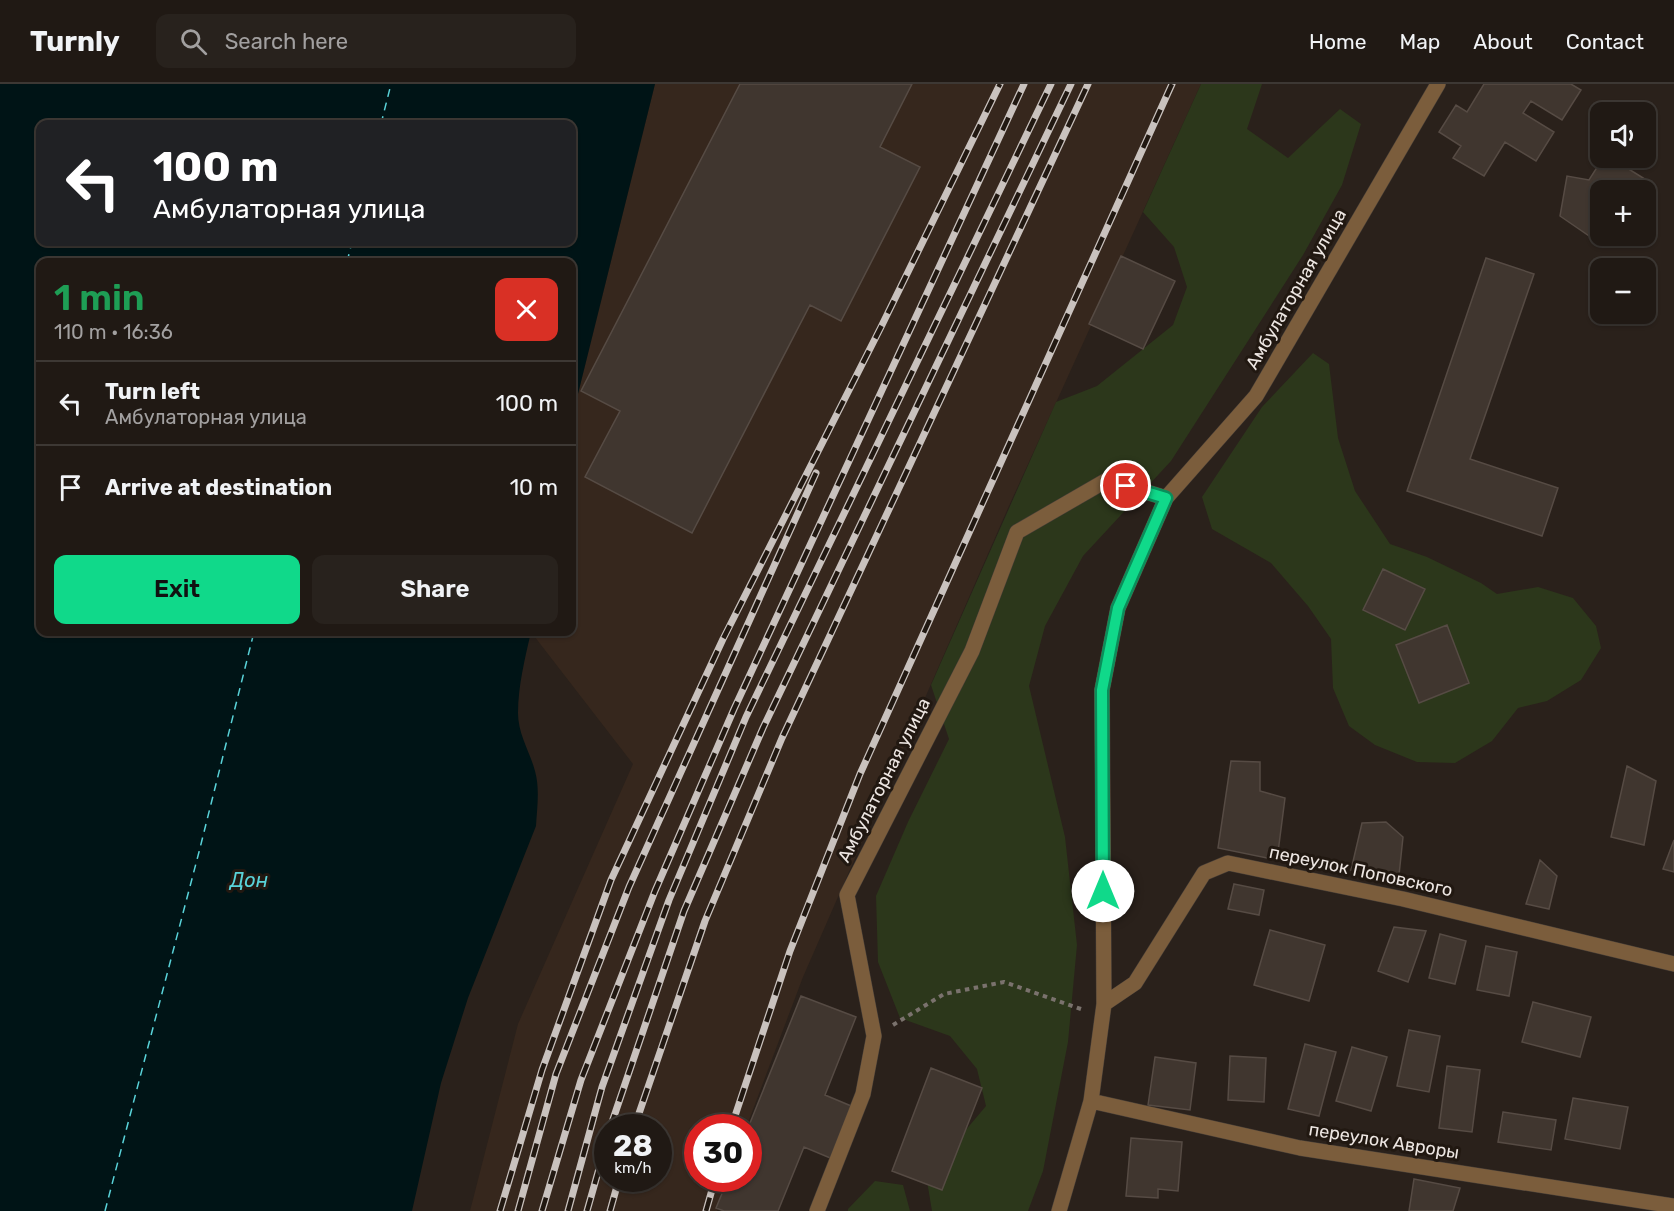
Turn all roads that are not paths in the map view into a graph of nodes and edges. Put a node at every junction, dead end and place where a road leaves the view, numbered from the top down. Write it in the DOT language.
graph roads {
  1 [pos="1438,84"];
  2 [pos="1166,498"];
  3 [pos="1674,964"];
  4 [pos="1103,1010"];
  5 [pos="1091,1101"];
  6 [pos="1674,1206"];
  7 [pos="817,1211"];
  8 [pos="1059,1211"];
  1 -- 2 [label="street, Амбулаторная улица"];
  2 -- 4 [label="street, Амбулаторная улица"];
  2 -- 7 [label="street, Амбулаторная улица"];
  3 -- 4 [label="street, переулок Поповского"];
  4 -- 5 [label="street, Амбулаторная улица"];
  5 -- 6 [label="street, переулок Авроры"];
  5 -- 8 [label="street, Амбулаторная улица"];
}
